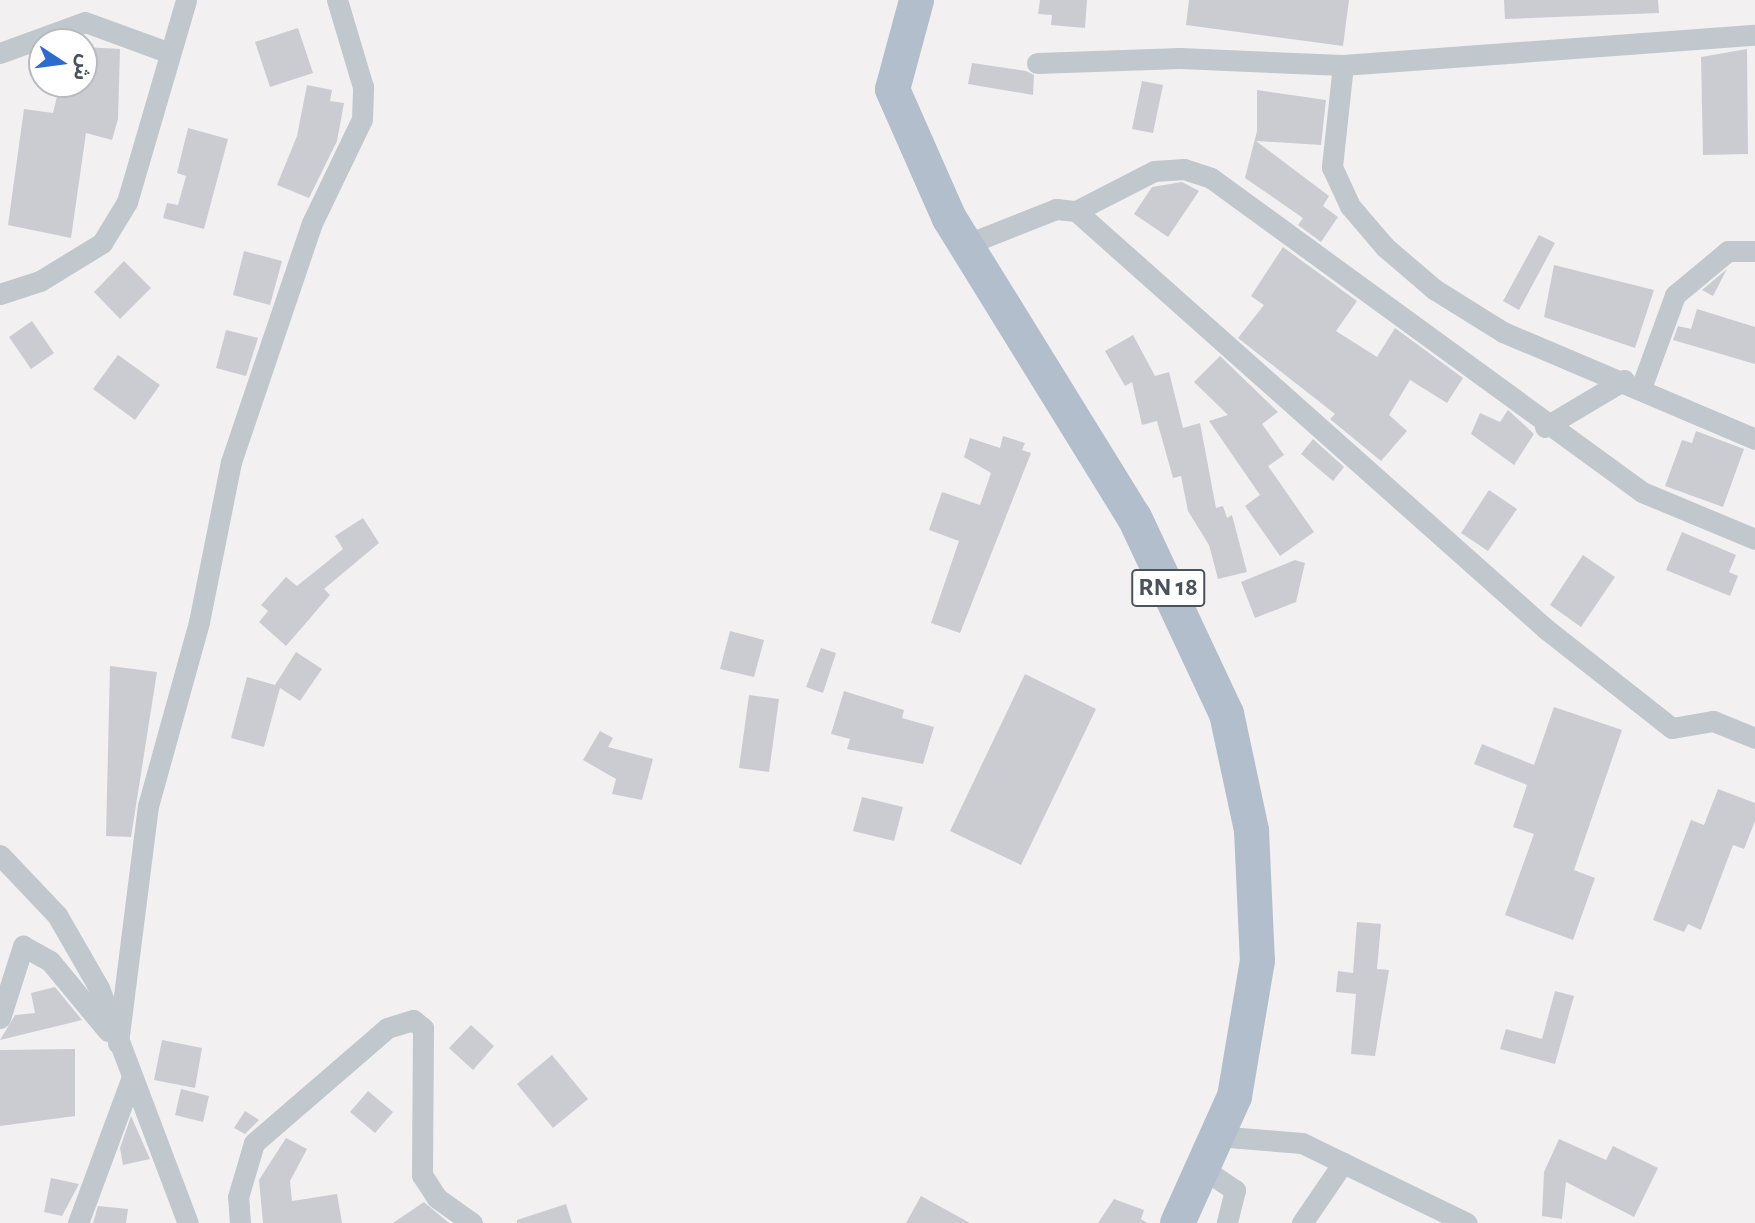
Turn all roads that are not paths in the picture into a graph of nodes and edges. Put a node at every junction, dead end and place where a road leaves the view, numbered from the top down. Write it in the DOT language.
graph roads {
  1 [pos="186,0"];
  2 [pos="337,0"];
  3 [pos="916,0"];
  4 [pos="1755,35"];
  5 [pos="0,53"];
  6 [pos="170,53"];
  7 [pos="1037,63"];
  8 [pos="1342,65"];
  9 [pos="1076,211"];
  10 [pos="965,245"];
  11 [pos="1755,251"];
  12 [pos="0,294"];
  13 [pos="1633,384"];
  14 [pos="1545,428"];
  15 [pos="1755,439"];
  16 [pos="1755,539"];
  17 [pos="1755,738"];
  18 [pos="0,855"];
  19 [pos="0,1018"];
  20 [pos="118,1043"];
  21 [pos="131,1080"];
  22 [pos="1216,1136"];
  23 [pos="1343,1163"];
  24 [pos="1202,1168"];
  25 [pos="1427,1215"];
  26 [pos="78,1223"];
  27 [pos="188,1223"];
  28 [pos="240,1223"];
  29 [pos="472,1223"];
  30 [pos="1177,1223"];
  31 [pos="1227,1223"];
  32 [pos="1302,1223"];
  33 [pos="1467,1223"];
  1 -- 6 [label="street"];
  2 -- 20 [label="street"];
  3 -- 10 [label="main road, RN 18"];
  4 -- 8 [label="street"];
  5 -- 6 [label="street"];
  6 -- 12 [label="street"];
  7 -- 8 [label="street"];
  8 -- 13 [label="street"];
  9 -- 10 [label="street"];
  9 -- 14 [label="street"];
  9 -- 17 [label="street"];
  10 -- 22 [label="main road, RN 18"];
  11 -- 13 [label="street"];
  13 -- 14 [label="street"];
  13 -- 15 [label="street"];
  14 -- 16 [label="street"];
  18 -- 20 [label="street"];
  19 -- 20 [label="street"];
  20 -- 21 [label="street"];
  21 -- 26 [label="street"];
  21 -- 27 [label="street"];
  22 -- 23 [label="street"];
  22 -- 24 [label="main road, RN 18"];
  23 -- 25 [label="street"];
  23 -- 32 [label="street"];
  24 -- 30 [label="main road, RN 18"];
  24 -- 31 [label="street"];
  25 -- 33 [label="street"];
  28 -- 29 [label="street"];
}
